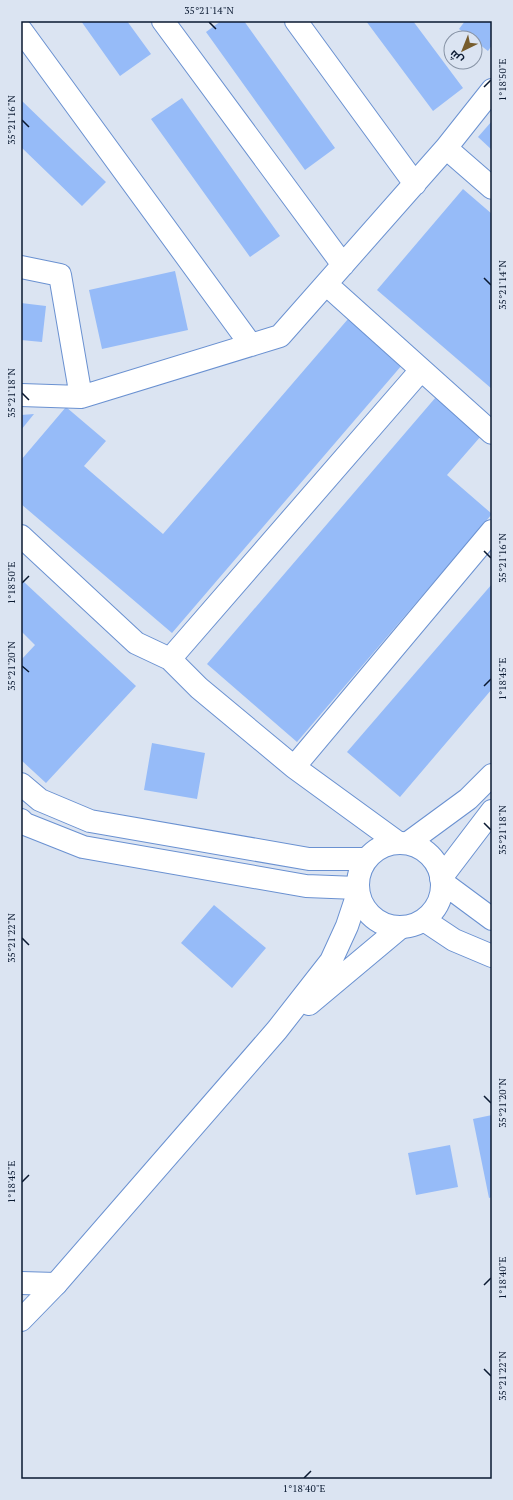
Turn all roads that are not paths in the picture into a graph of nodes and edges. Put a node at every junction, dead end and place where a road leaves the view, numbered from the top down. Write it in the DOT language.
graph roads {
  1 [pos="163,21"];
  2 [pos="296,21"];
  3 [pos="21,30"];
  4 [pos="492,90"];
  5 [pos="446,148"];
  6 [pos="415,184"];
  7 [pos="492,188"];
  8 [pos="343,265"];
  9 [pos="21,267"];
  10 [pos="326,284"];
  11 [pos="251,345"];
  12 [pos="421,370"];
  13 [pos="21,395"];
  14 [pos="81,397"];
  15 [pos="492,433"];
  16 [pos="492,531"];
  17 [pos="21,536"];
  18 [pos="170,659"];
  19 [pos="294,768"];
  20 [pos="492,775"];
  21 [pos="21,784"];
  22 [pos="492,811"];
  23 [pos="21,820"];
  24 [pos="90,821"];
  25 [pos="402,843"];
  26 [pos="83,847"];
  27 [pos="366,859"];
  28 [pos="442,880"];
  29 [pos="358,890"];
  30 [pos="424,920"];
  31 [pos="492,920"];
  32 [pos="401,927"];
  33 [pos="492,956"];
  34 [pos="277,1030"];
  35 [pos="21,1283"];
  36 [pos="56,1284"];
  37 [pos="21,1320"];
  1 -- 8 [label="main road"];
  2 -- 6 [label="main road"];
  3 -- 11 [label="main road"];
  4 -- 5 [label="main road"];
  5 -- 6 [label="main road"];
  5 -- 7 [label="main road"];
  6 -- 8 [label="main road"];
  8 -- 10 [label="main road"];
  9 -- 14 [label="main road"];
  10 -- 11 [label="main road"];
  10 -- 12 [label="main road"];
  11 -- 14 [label="main road"];
  12 -- 15 [label="main road"];
  12 -- 18 [label="main road"];
  13 -- 14 [label="main road"];
  16 -- 19 [label="main road"];
  17 -- 18 [label="main road"];
  18 -- 19 [label="main road"];
  19 -- 25 [label="main road"];
  20 -- 25 [label="main road"];
  21 -- 24 [label="main road"];
  22 -- 28 [label="main road"];
  23 -- 26 [label="main road"];
  24 -- 26 [label="main road"];
  24 -- 27 [label="main road"];
  25 -- 27 [label="main road"];
  25 -- 28 [label="main road"];
  26 -- 29 [label="main road"];
  27 -- 29 [label="main road"];
  28 -- 30 [label="main road"];
  28 -- 31 [label="main road"];
  29 -- 32 [label="main road"];
  29 -- 34 [label="main road"];
  30 -- 32 [label="main road"];
  30 -- 33 [label="main road"];
  32 -- 34 [label="main road"];
  34 -- 36 [label="main road"];
  35 -- 36 [label="main road"];
  36 -- 37 [label="main road"];
}
